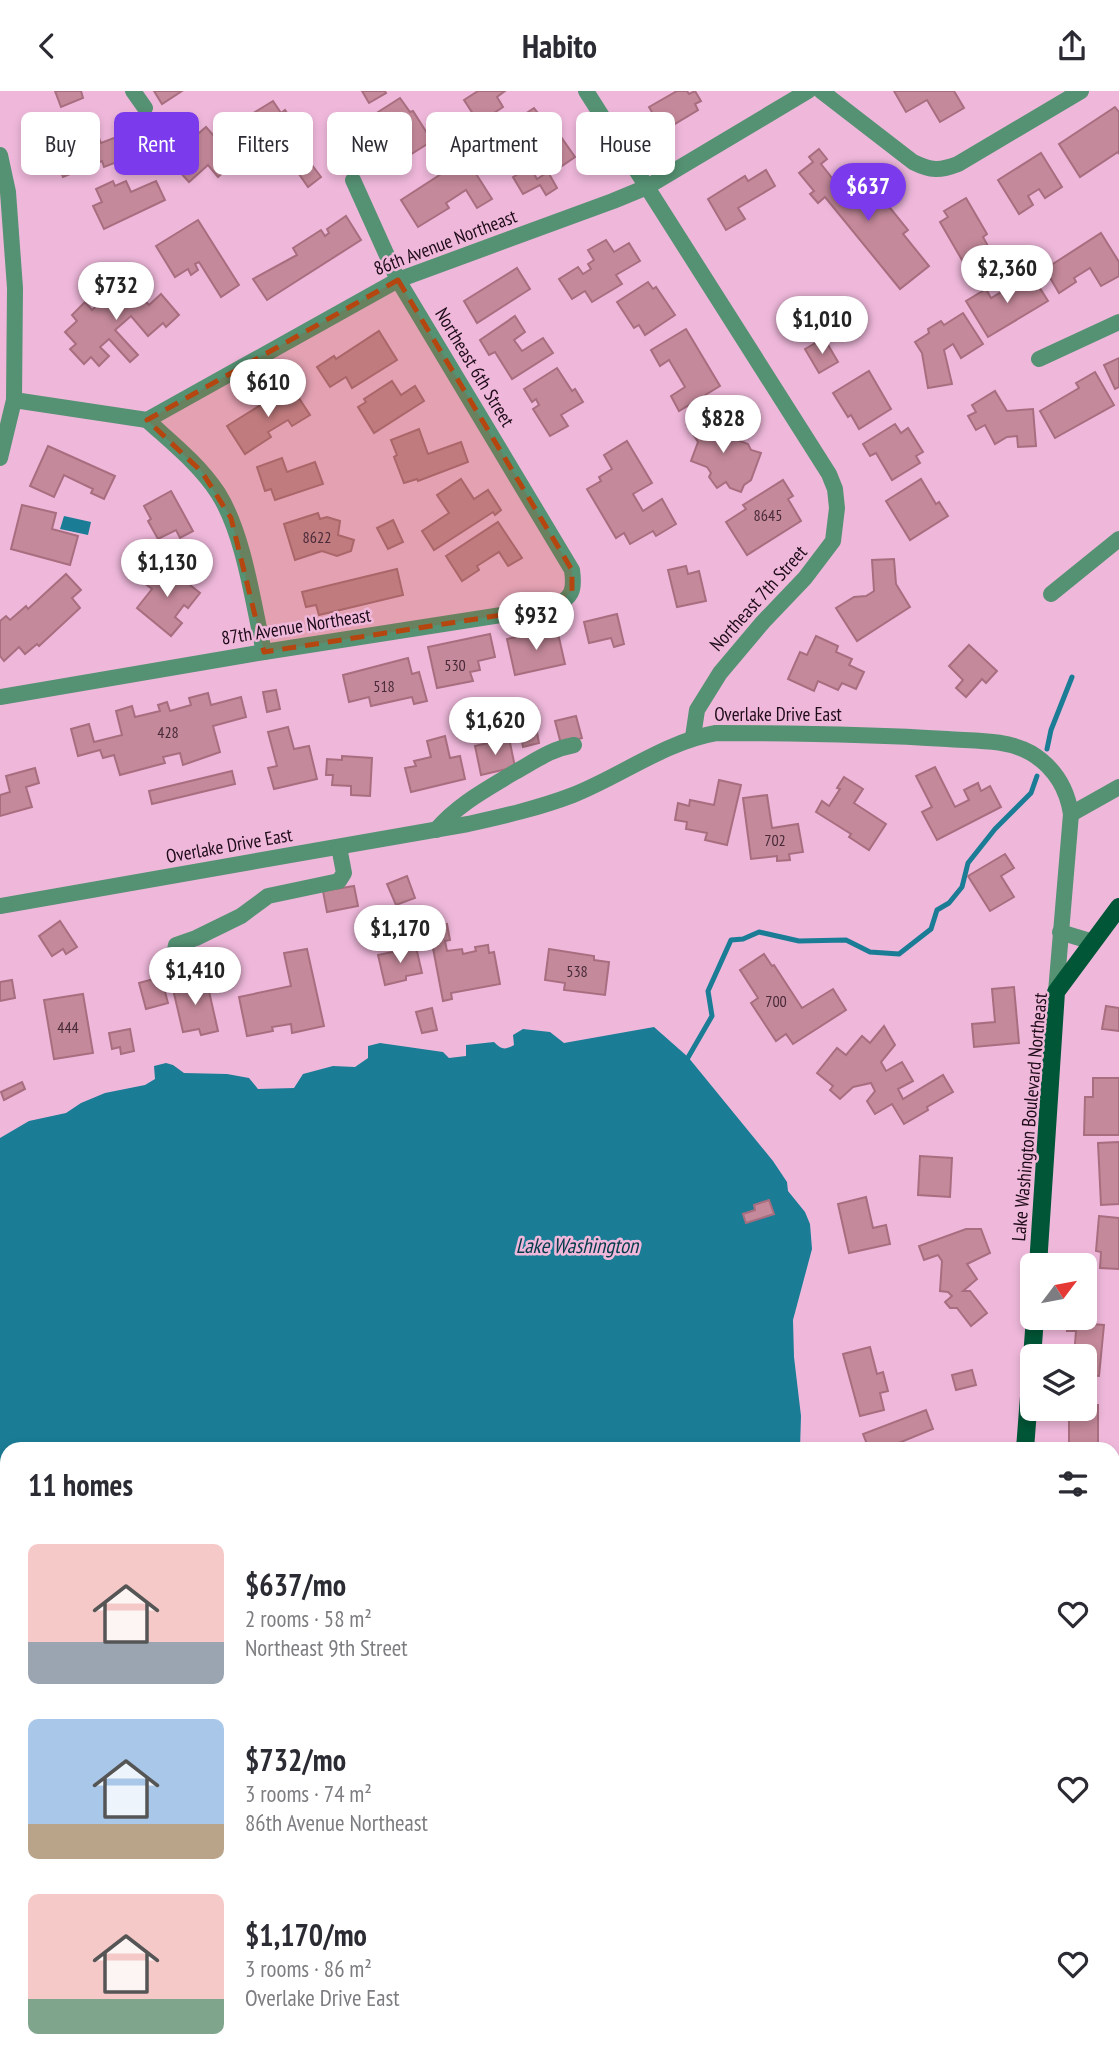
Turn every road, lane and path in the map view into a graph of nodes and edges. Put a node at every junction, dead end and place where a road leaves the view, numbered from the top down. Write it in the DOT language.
graph roads {
  1 [pos="133,91"];
  2 [pos="586,91"];
  3 [pos="807,91"];
  4 [pos="821,91"];
  5 [pos="1081,91"];
  6 [pos="145,109"];
  7 [pos="0,155"];
  8 [pos="353,180"];
  9 [pos="647,187"];
  10 [pos="398,280"];
  11 [pos="1119,322"];
  12 [pos="1038,359"];
  13 [pos="14,400"];
  14 [pos="147,420"];
  15 [pos="0,458"];
  16 [pos="1119,539"];
  17 [pos="572,570"];
  18 [pos="1051,594"];
  19 [pos="264,652"];
  20 [pos="0,697"];
  21 [pos="693,737"];
  22 [pos="574,745"];
  23 [pos="1119,787"];
  24 [pos="1071,814"];
  25 [pos="436,830"];
  26 [pos="339,847"];
  27 [pos="0,906"];
  28 [pos="1119,907"];
  29 [pos="1060,932"];
  30 [pos="1093,942"];
  31 [pos="178,971"];
  32 [pos="1056,992"];
  33 [pos="1039,1253"];
  34 [pos="1034,1330"];
  35 [pos="1026,1442"];
  1 -- 6 [label="street"];
  2 -- 9 [label="street, Northeast 7th Street"];
  3 -- 9 [label="street, 86th Avenue Northeast"];
  4 -- 5 [label="street"];
  7 -- 13 [label="street"];
  8 -- 10 [label="street, Northeast 6th Street"];
  9 -- 10 [label="street, 86th Avenue Northeast"];
  9 -- 21 [label="street, Northeast 7th Street"];
  10 -- 14 [label="street, 86th Avenue Northeast"];
  10 -- 17 [label="street, Northeast 6th Street"];
  11 -- 12 [label="street"];
  13 -- 14 [label="street"];
  13 -- 15 [label="street"];
  14 -- 19 [label="street"];
  16 -- 18 [label="street"];
  17 -- 19 [label="street, 87th Avenue Northeast"];
  19 -- 20 [label="street, 87th Avenue Northeast"];
  21 -- 24 [label="street, Overlake Drive East"];
  21 -- 25 [label="street, Overlake Drive East"];
  22 -- 25 [label="street"];
  23 -- 24 [label="street"];
  24 -- 29 [label="street, Overlake Drive East"];
  25 -- 26 [label="street, Overlake Drive East"];
  26 -- 27 [label="street, Overlake Drive East"];
  26 -- 31 [label="street"];
  28 -- 30 [label="main road, Lake Washington Boulevard Northeast"];
  29 -- 30 [label="street"];
  29 -- 32 [label="street, Overlake Drive East"];
  30 -- 32 [label="main road, Lake Washington Boulevard Northeast"];
  32 -- 33 [label="main road, Lake Washington Boulevard Northeast"];
  34 -- 35 [label="main road"];
}
